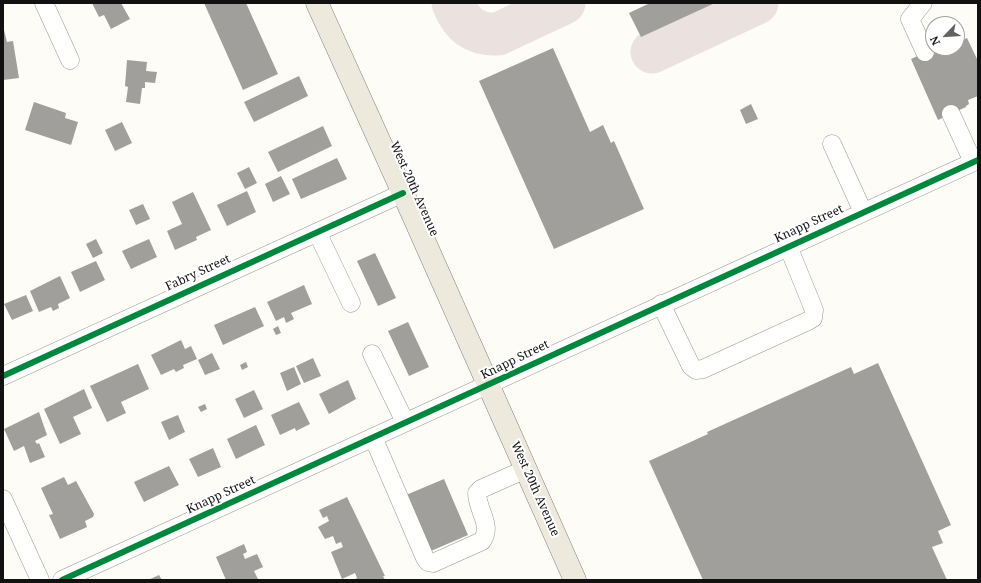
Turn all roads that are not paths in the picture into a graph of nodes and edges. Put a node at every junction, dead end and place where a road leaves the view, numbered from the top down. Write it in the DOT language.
graph roads {
  1 [pos="44,3"];
  2 [pos="317,3"];
  3 [pos="923,3"];
  4 [pos="925,52"];
  5 [pos="70,60"];
  6 [pos="951,114"];
  7 [pos="832,144"];
  8 [pos="975,161"];
  9 [pos="403,192"];
  10 [pos="863,212"];
  11 [pos="318,232"];
  12 [pos="788,246"];
  13 [pos="351,303"];
  14 [pos="661,304"];
  15 [pos="372,354"];
  16 [pos="3,376"];
  17 [pos="488,386"];
  18 [pos="405,422"];
  19 [pos="373,437"];
  20 [pos="526,469"];
  21 [pos="3,499"];
  22 [pos="40,580"];
  23 [pos="62,580"];
  24 [pos="575,580"];
  1 -- 5 [label="street"];
  2 -- 9 [label="main road, West 20th Avenue"];
  3 -- 4 [label="street"];
  6 -- 8 [label="street"];
  7 -- 10 [label="street"];
  8 -- 10 [label="street, Knapp Street"];
  9 -- 11 [label="street, Fabry Street"];
  9 -- 17 [label="main road, West 20th Avenue"];
  10 -- 12 [label="street, Knapp Street"];
  11 -- 13 [label="street"];
  11 -- 16 [label="street, Fabry Street"];
  12 -- 14 [label="street, Knapp Street"];
  12 -- 14 [label="street"];
  14 -- 17 [label="street, Knapp Street"];
  15 -- 18 [label="street"];
  17 -- 18 [label="street, Knapp Street"];
  17 -- 20 [label="main road, West 20th Avenue"];
  18 -- 19 [label="street, Knapp Street"];
  19 -- 20 [label="street"];
  19 -- 23 [label="street, Knapp Street"];
  20 -- 24 [label="main road, West 20th Avenue"];
  21 -- 22 [label="street"];
}
